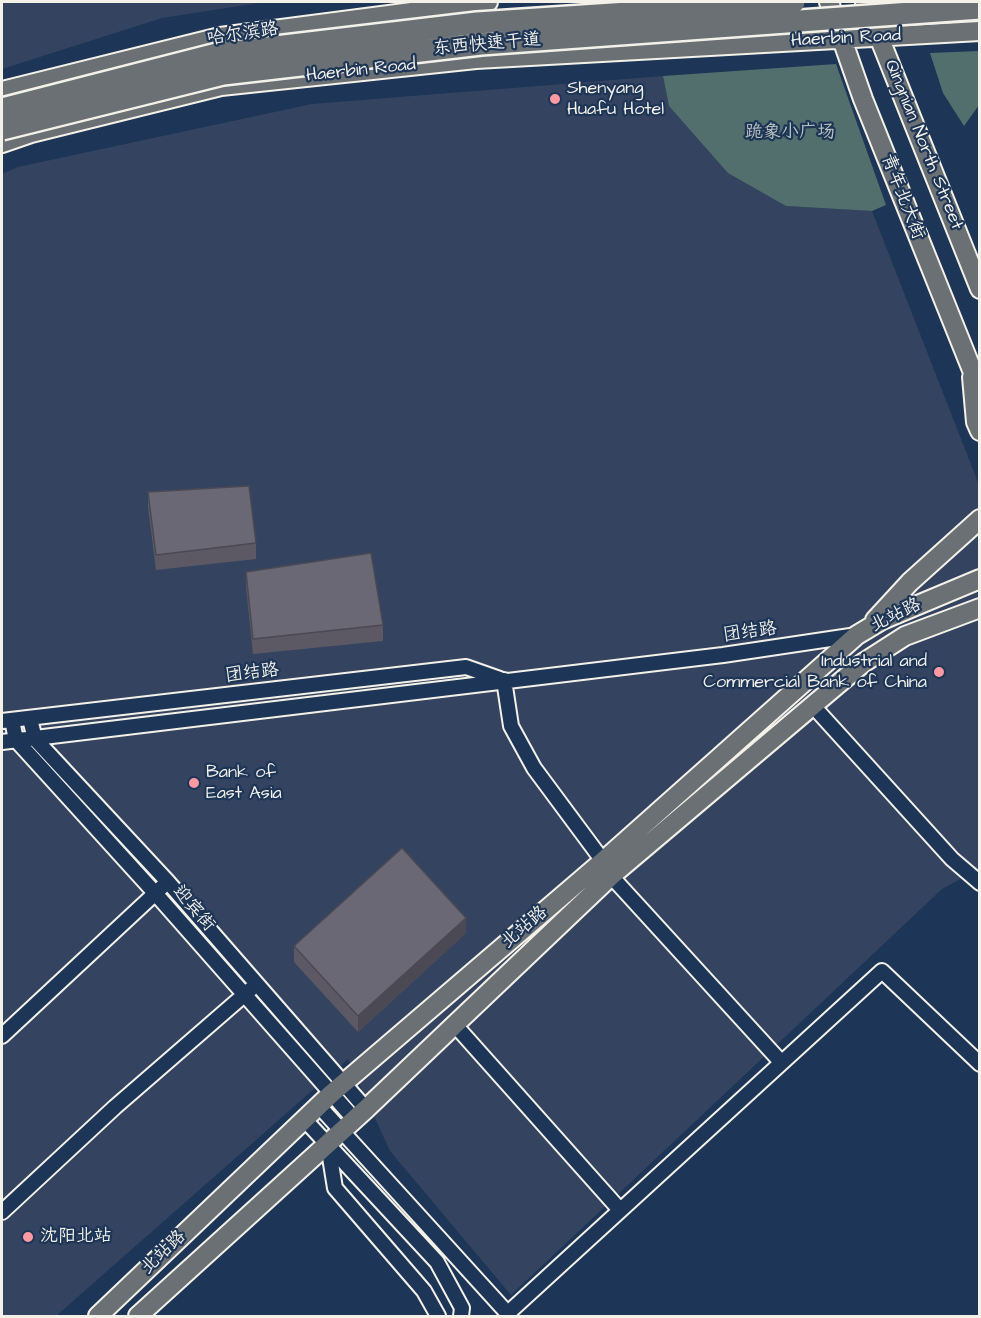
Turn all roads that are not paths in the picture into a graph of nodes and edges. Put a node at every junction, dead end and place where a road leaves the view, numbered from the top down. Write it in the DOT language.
graph roads {
  1 [pos="478,2"];
  2 [pos="488,2"];
  3 [pos="794,2"];
  4 [pos="829,2"];
  5 [pos="865,2"];
  6 [pos="980,8"];
  7 [pos="980,31"];
  8 [pos="880,37"];
  9 [pos="841,39"];
  10 [pos="476,59"];
  11 [pos="2,91"];
  12 [pos="2,109"];
  13 [pos="2,129"];
  14 [pos="2,143"];
  15 [pos="980,289"];
  16 [pos="976,382"];
  17 [pos="980,431"];
  18 [pos="980,519"];
  19 [pos="980,579"];
  20 [pos="980,608"];
  21 [pos="862,632"];
  22 [pos="504,680"];
  23 [pos="814,707"];
  24 [pos="30,719"];
  25 [pos="7,720"];
  26 [pos="35,739"];
  27 [pos="16,740"];
  28 [pos="2,742"];
  29 [pos="607,869"];
  30 [pos="168,882"];
  31 [pos="980,883"];
  32 [pos="155,893"];
  33 [pos="257,984"];
  34 [pos="244,995"];
  35 [pos="455,1025"];
  36 [pos="2,1036"];
  37 [pos="781,1062"];
  38 [pos="980,1064"];
  39 [pos="331,1094"];
  40 [pos="305,1120"];
  41 [pos="355,1120"];
  42 [pos="328,1145"];
  43 [pos="620,1210"];
  44 [pos="2,1212"];
  45 [pos="509,1315"];
  46 [pos="98,1317"];
  47 [pos="138,1317"];
  48 [pos="438,1317"];
  49 [pos="461,1317"];
  1 -- 2 [label="main road, 哈尔滨路"];
  1 -- 10 [label="main road"];
  1 -- 11 [label="main road, 哈尔滨路"];
  3 -- 12 [label="highway, 东西快速干道, bridge"];
  4 -- 9 [label="main road, 青年北大街"];
  5 -- 8 [label="main road, Qingnian North Street"];
  6 -- 13 [label="highway, 东西快速干道, bridge"];
  7 -- 8 [label="main road, Haerbin Road"];
  8 -- 9 [label="main road, Haerbin Road"];
  8 -- 15 [label="main road, Qingnian North Street"];
  9 -- 10 [label="main road, Haerbin Road"];
  9 -- 16 [label="main road, 青年北大街"];
  10 -- 14 [label="main road, Haerbin Road"];
  16 -- 17 [label="main road, 青年北大街"];
  18 -- 21 [label="main road"];
  19 -- 21 [label="main road, 北站路"];
  20 -- 23 [label="main road, 北站路"];
  21 -- 22 [label="street, 团结路"];
  21 -- 29 [label="main road, 北站路"];
  22 -- 24 [label="street, 团结路"];
  22 -- 26 [label="street, 团结路"];
  22 -- 29 [label="street"];
  23 -- 29 [label="main road, 北站路"];
  23 -- 31 [label="street"];
  24 -- 25 [label="street, 团结路"];
  24 -- 26 [label="street, 迎宾街"];
  25 -- 27 [label="street"];
  26 -- 27 [label="street, 团结路"];
  26 -- 30 [label="street, 迎宾街"];
  27 -- 28 [label="street, 团结路"];
  27 -- 32 [label="street, 迎宾街"];
  29 -- 35 [label="main road, 北站路"];
  29 -- 37 [label="street"];
  29 -- 39 [label="main road, 北站路"];
  30 -- 32 [label="street"];
  30 -- 33 [label="street, 迎宾街"];
  32 -- 34 [label="street, 迎宾街"];
  32 -- 36 [label="street"];
  33 -- 34 [label="street"];
  33 -- 39 [label="street, 迎宾街"];
  34 -- 39 [label="street, 迎宾街"];
  34 -- 44 [label="street"];
  35 -- 41 [label="main road, 北站路"];
  35 -- 43 [label="street"];
  37 -- 38 [label="street"];
  37 -- 43 [label="street"];
  39 -- 40 [label="main road, 北站路"];
  39 -- 41 [label="street"];
  39 -- 41 [label="street, 迎宾街"];
  40 -- 42 [label="street"];
  40 -- 46 [label="main road, 北站路"];
  41 -- 42 [label="main road, 北站路"];
  41 -- 45 [label="street"];
  42 -- 47 [label="main road, 北站路"];
  42 -- 48 [label="street"];
  42 -- 49 [label="street"];
  43 -- 45 [label="street"];
}
